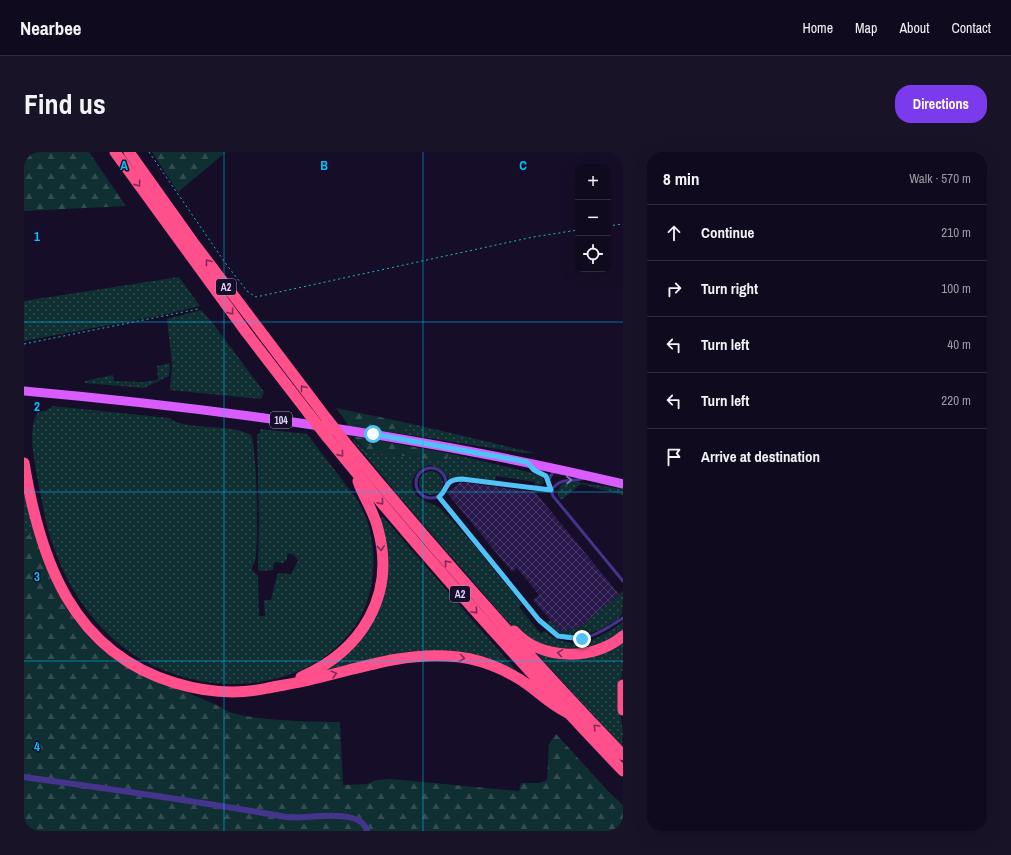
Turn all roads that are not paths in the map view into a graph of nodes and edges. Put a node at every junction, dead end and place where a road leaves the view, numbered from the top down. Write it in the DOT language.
graph roads {
  1 [pos="115,152"];
  2 [pos="129,152"];
  3 [pos="24,390"];
  4 [pos="527,462"];
  5 [pos="24,463"];
  6 [pos="556,469"];
  7 [pos="356,472"];
  8 [pos="592,476"];
  9 [pos="548,481"];
  10 [pos="446,484"];
  11 [pos="623,484"];
  12 [pos="551,490"];
  13 [pos="439,497"];
  14 [pos="623,581"];
  15 [pos="492,613"];
  16 [pos="623,618"];
  17 [pos="623,636"];
  18 [pos="282,685"];
  19 [pos="623,685"];
  20 [pos="623,710"];
  21 [pos="568,713"];
  22 [pos="623,755"];
  23 [pos="623,771"];
  24 [pos="24,777"];
  25 [pos="367,831"];
  1 -- 7 [label="highway, A2, one-way, bridge"];
  15 -- 2 [label="highway, A2, one-way, bridge"];
  3 -- 4 [label="main road, 104"];
  4 -- 6 [label="main road, 104"];
  4 -- 9 [label="lane"];
  5 -- 18 [label="highway"];
  6 -- 8 [label="main road, 104"];
  6 -- 9 [label="lane"];
  7 -- 18 [label="highway, one-way"];
  7 -- 21 [label="highway, A2, one-way"];
  8 -- 11 [label="main road, 104"];
  12 -- 8 [label="lane, one-way"];
  9 -- 12 [label="lane"];
  10 -- 12 [label="lane"];
  10 -- 13 [label="lane"];
  10 -- 13 [label="lane"];
  12 -- 14 [label="lane"];
  13 -- 16 [label="lane"];
  17 -- 15 [label="highway, one-way"];
  22 -- 15 [label="highway, A2, one-way"];
  18 -- 21 [label="highway, one-way"];
  19 -- 20 [label="highway"];
  21 -- 23 [label="highway, A2"];
  24 -- 25 [label="street"];
}
